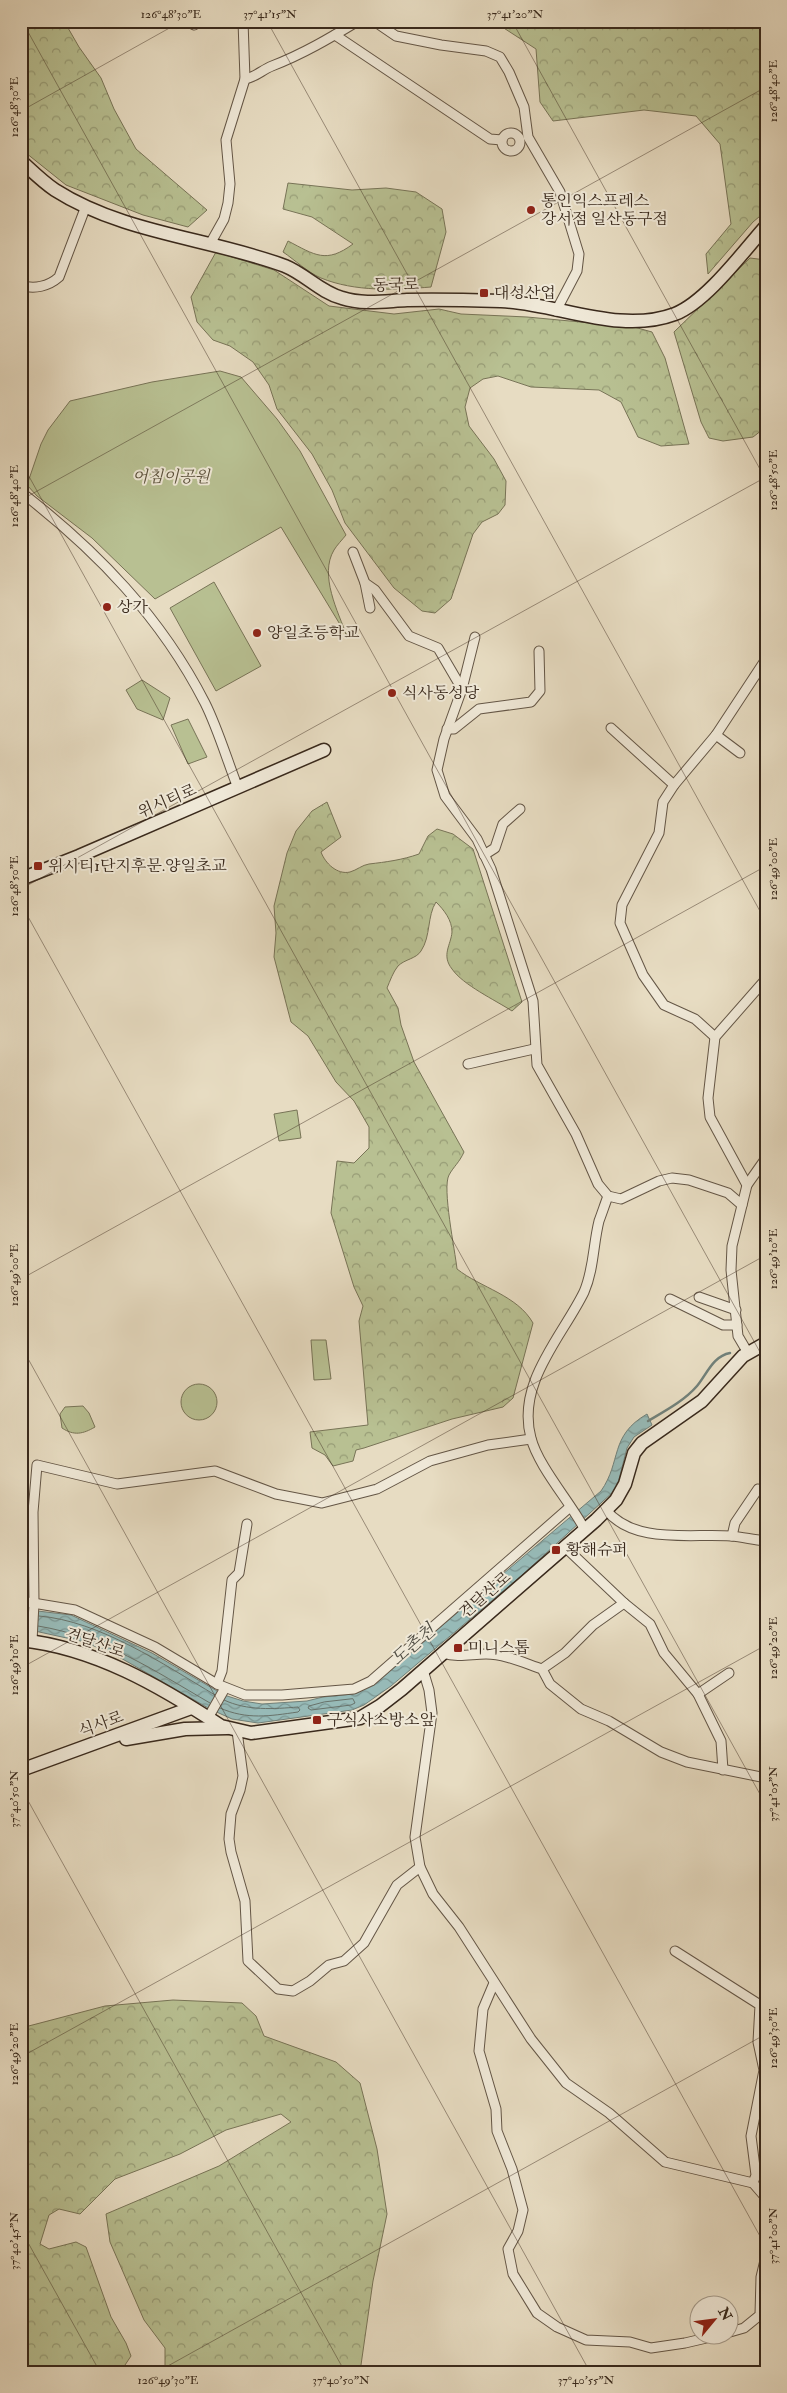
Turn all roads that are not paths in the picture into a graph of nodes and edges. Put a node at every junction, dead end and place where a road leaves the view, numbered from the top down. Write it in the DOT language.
graph roads {
  1 [pos="243,21"];
  2 [pos="358,21"];
  3 [pos="374,21"];
  4 [pos="335,35"];
  5 [pos="245,80"];
  6 [pos="524,138"];
  7 [pos="502,140"];
  8 [pos="22,163"];
  9 [pos="86,206"];
  10 [pos="766,226"];
  11 [pos="210,244"];
  12 [pos="21,285"];
  13 [pos="556,311"];
  14 [pos="21,492"];
  15 [pos="353,552"];
  16 [pos="364,583"];
  17 [pos="370,608"];
  18 [pos="475,637"];
  19 [pos="539,651"];
  20 [pos="766,659"];
  21 [pos="462,689"];
  22 [pos="611,728"];
  23 [pos="447,729"];
  24 [pos="716,735"];
  25 [pos="324,750"];
  26 [pos="740,753"];
  27 [pos="674,785"];
  28 [pos="238,788"];
  29 [pos="520,809"];
  30 [pos="484,855"];
  31 [pos="21,879"];
  32 [pos="766,979"];
  33 [pos="715,1036"];
  34 [pos="534,1049"];
  35 [pos="468,1064"];
  36 [pos="766,1158"];
  37 [pos="747,1186"];
  38 [pos="608,1196"];
  39 [pos="742,1205"];
  40 [pos="699,1297"];
  41 [pos="670,1299"];
  42 [pos="736,1310"];
  43 [pos="737,1325"];
  44 [pos="766,1343"];
  45 [pos="748,1353"];
  46 [pos="531,1438"];
  47 [pos="758,1489"];
  48 [pos="572,1509"];
  49 [pos="606,1510"];
  50 [pos="247,1524"];
  51 [pos="584,1528"];
  52 [pos="732,1536"];
  53 [pos="766,1541"];
  54 [pos="565,1547"];
  55 [pos="21,1601"];
  56 [pos="624,1603"];
  57 [pos="34,1606"];
  58 [pos="29,1639"];
  59 [pos="443,1653"];
  60 [pos="542,1669"];
  61 [pos="423,1670"];
  62 [pos="729,1673"];
  63 [pos="222,1688"];
  64 [pos="698,1694"];
  65 [pos="191,1708"];
  66 [pos="209,1716"];
  67 [pos="232,1730"];
  68 [pos="114,1737"];
  69 [pos="21,1770"];
  70 [pos="723,1770"];
  71 [pos="766,1778"];
  72 [pos="420,1867"];
  73 [pos="675,1951"];
  74 [pos="494,1983"];
  75 [pos="753,2183"];
  76 [pos="766,2198"];
  77 [pos="766,2256"];
  78 [pos="740,2329"];
  79 [pos="690,2342"];
  1 -- 5 [label="street"];
  2 -- 4 [label="street"];
  3 -- 6 [label="street"];
  4 -- 5 [label="street"];
  4 -- 7 [label="street"];
  5 -- 11 [label="street"];
  6 -- 7 [label="street"];
  6 -- 7 [label="street"];
  6 -- 13 [label="street"];
  8 -- 9 [label="street, 동국로"];
  9 -- 11 [label="street, 동국로"];
  9 -- 12 [label="street"];
  10 -- 13 [label="street, 동국로"];
  11 -- 13 [label="street, 동국로"];
  14 -- 28 [label="street"];
  15 -- 16 [label="street"];
  16 -- 17 [label="street"];
  16 -- 21 [label="street"];
  18 -- 21 [label="street"];
  19 -- 23 [label="street"];
  20 -- 24 [label="street"];
  21 -- 23 [label="street"];
  22 -- 27 [label="street"];
  23 -- 30 [label="street"];
  24 -- 26 [label="street"];
  24 -- 27 [label="street"];
  25 -- 28 [label="street, 위시티로"];
  27 -- 33 [label="street"];
  28 -- 31 [label="street, 위시티로"];
  29 -- 30 [label="street"];
  30 -- 34 [label="street"];
  32 -- 33 [label="street"];
  33 -- 37 [label="street"];
  34 -- 35 [label="street"];
  34 -- 38 [label="street"];
  36 -- 37 [label="street"];
  37 -- 39 [label="street"];
  38 -- 39 [label="street"];
  38 -- 46 [label="street"];
  39 -- 42 [label="street"];
  40 -- 42 [label="street"];
  41 -- 43 [label="street"];
  42 -- 43 [label="street"];
  43 -- 45 [label="street"];
  44 -- 45 [label="street, 견달산로"];
  45 -- 49 [label="street, 견달산로"];
  46 -- 48 [label="street"];
  46 -- 57 [label="street"];
  47 -- 52 [label="street"];
  48 -- 51 [label="street"];
  48 -- 63 [label="street"];
  49 -- 51 [label="street, 견달산로"];
  49 -- 52 [label="street"];
  50 -- 63 [label="street"];
  51 -- 54 [label="street, 견달산로"];
  52 -- 53 [label="street"];
  54 -- 56 [label="street"];
  54 -- 59 [label="street, 견달산로"];
  55 -- 57 [label="street"];
  56 -- 60 [label="street"];
  56 -- 64 [label="street"];
  57 -- 58 [label="street"];
  57 -- 63 [label="street"];
  58 -- 65 [label="street, 견달산로"];
  59 -- 60 [label="street"];
  59 -- 61 [label="street, 견달산로"];
  60 -- 70 [label="street"];
  61 -- 67 [label="street, 견달산로"];
  61 -- 72 [label="street"];
  62 -- 64 [label="street"];
  63 -- 66 [label="street"];
  64 -- 70 [label="street"];
  65 -- 66 [label="street, 견달산로"];
  65 -- 68 [label="street, 식사로"];
  66 -- 67 [label="street, 견달산로"];
  67 -- 68 [label="street"];
  67 -- 72 [label="street"];
  68 -- 69 [label="street, 식사로"];
  70 -- 71 [label="street"];
  72 -- 74 [label="street"];
  73 -- 75 [label="street"];
  74 -- 75 [label="street"];
  74 -- 79 [label="street"];
  75 -- 76 [label="street"];
  77 -- 78 [label="street"];
}
